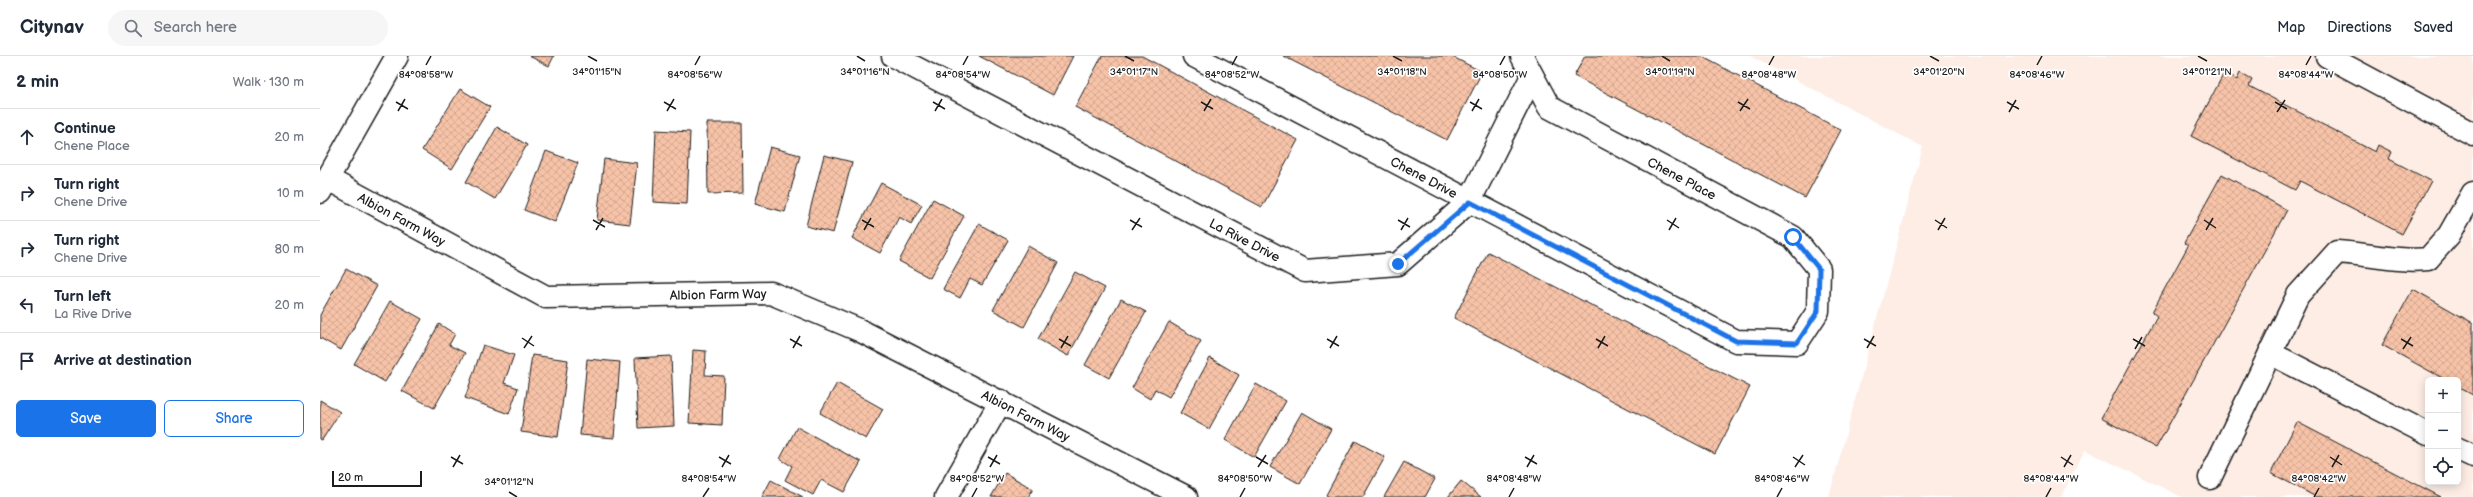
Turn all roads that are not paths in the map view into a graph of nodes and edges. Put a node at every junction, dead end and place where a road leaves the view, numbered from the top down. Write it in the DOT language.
graph roads {
  1 [pos="397,56"];
  2 [pos="893,56"];
  3 [pos="1194,56"];
  4 [pos="1522,56"];
  5 [pos="2327,56"];
  6 [pos="1532,76"];
  7 [pos="2473,134"];
  8 [pos="324,185"];
  9 [pos="2473,193"];
  10 [pos="1470,202"];
  11 [pos="1818,311"];
  12 [pos="2270,353"];
  13 [pos="1001,400"];
  14 [pos="2425,432"];
  15 [pos="2461,450"];
  16 [pos="2473,456"];
  17 [pos="2210,478"];
  18 [pos="946,497"];
  19 [pos="1186,497"];
  1 -- 8 [label="street"];
  2 -- 10 [label="street, La Rive Drive"];
  3 -- 10 [label="street, Chene Drive"];
  4 -- 6 [label="street, Chene Place"];
  5 -- 7 [label="street"];
  6 -- 10 [label="street, La Rive Drive"];
  6 -- 11 [label="street, Chene Place"];
  8 -- 13 [label="street, Albion Farm Way"];
  9 -- 12 [label="street"];
  10 -- 11 [label="street, Chene Drive"];
  12 -- 14 [label="street"];
  12 -- 17 [label="street"];
  13 -- 18 [label="street"];
  13 -- 19 [label="street, Albion Farm Way"];
  15 -- 16 [label="street"];
}
